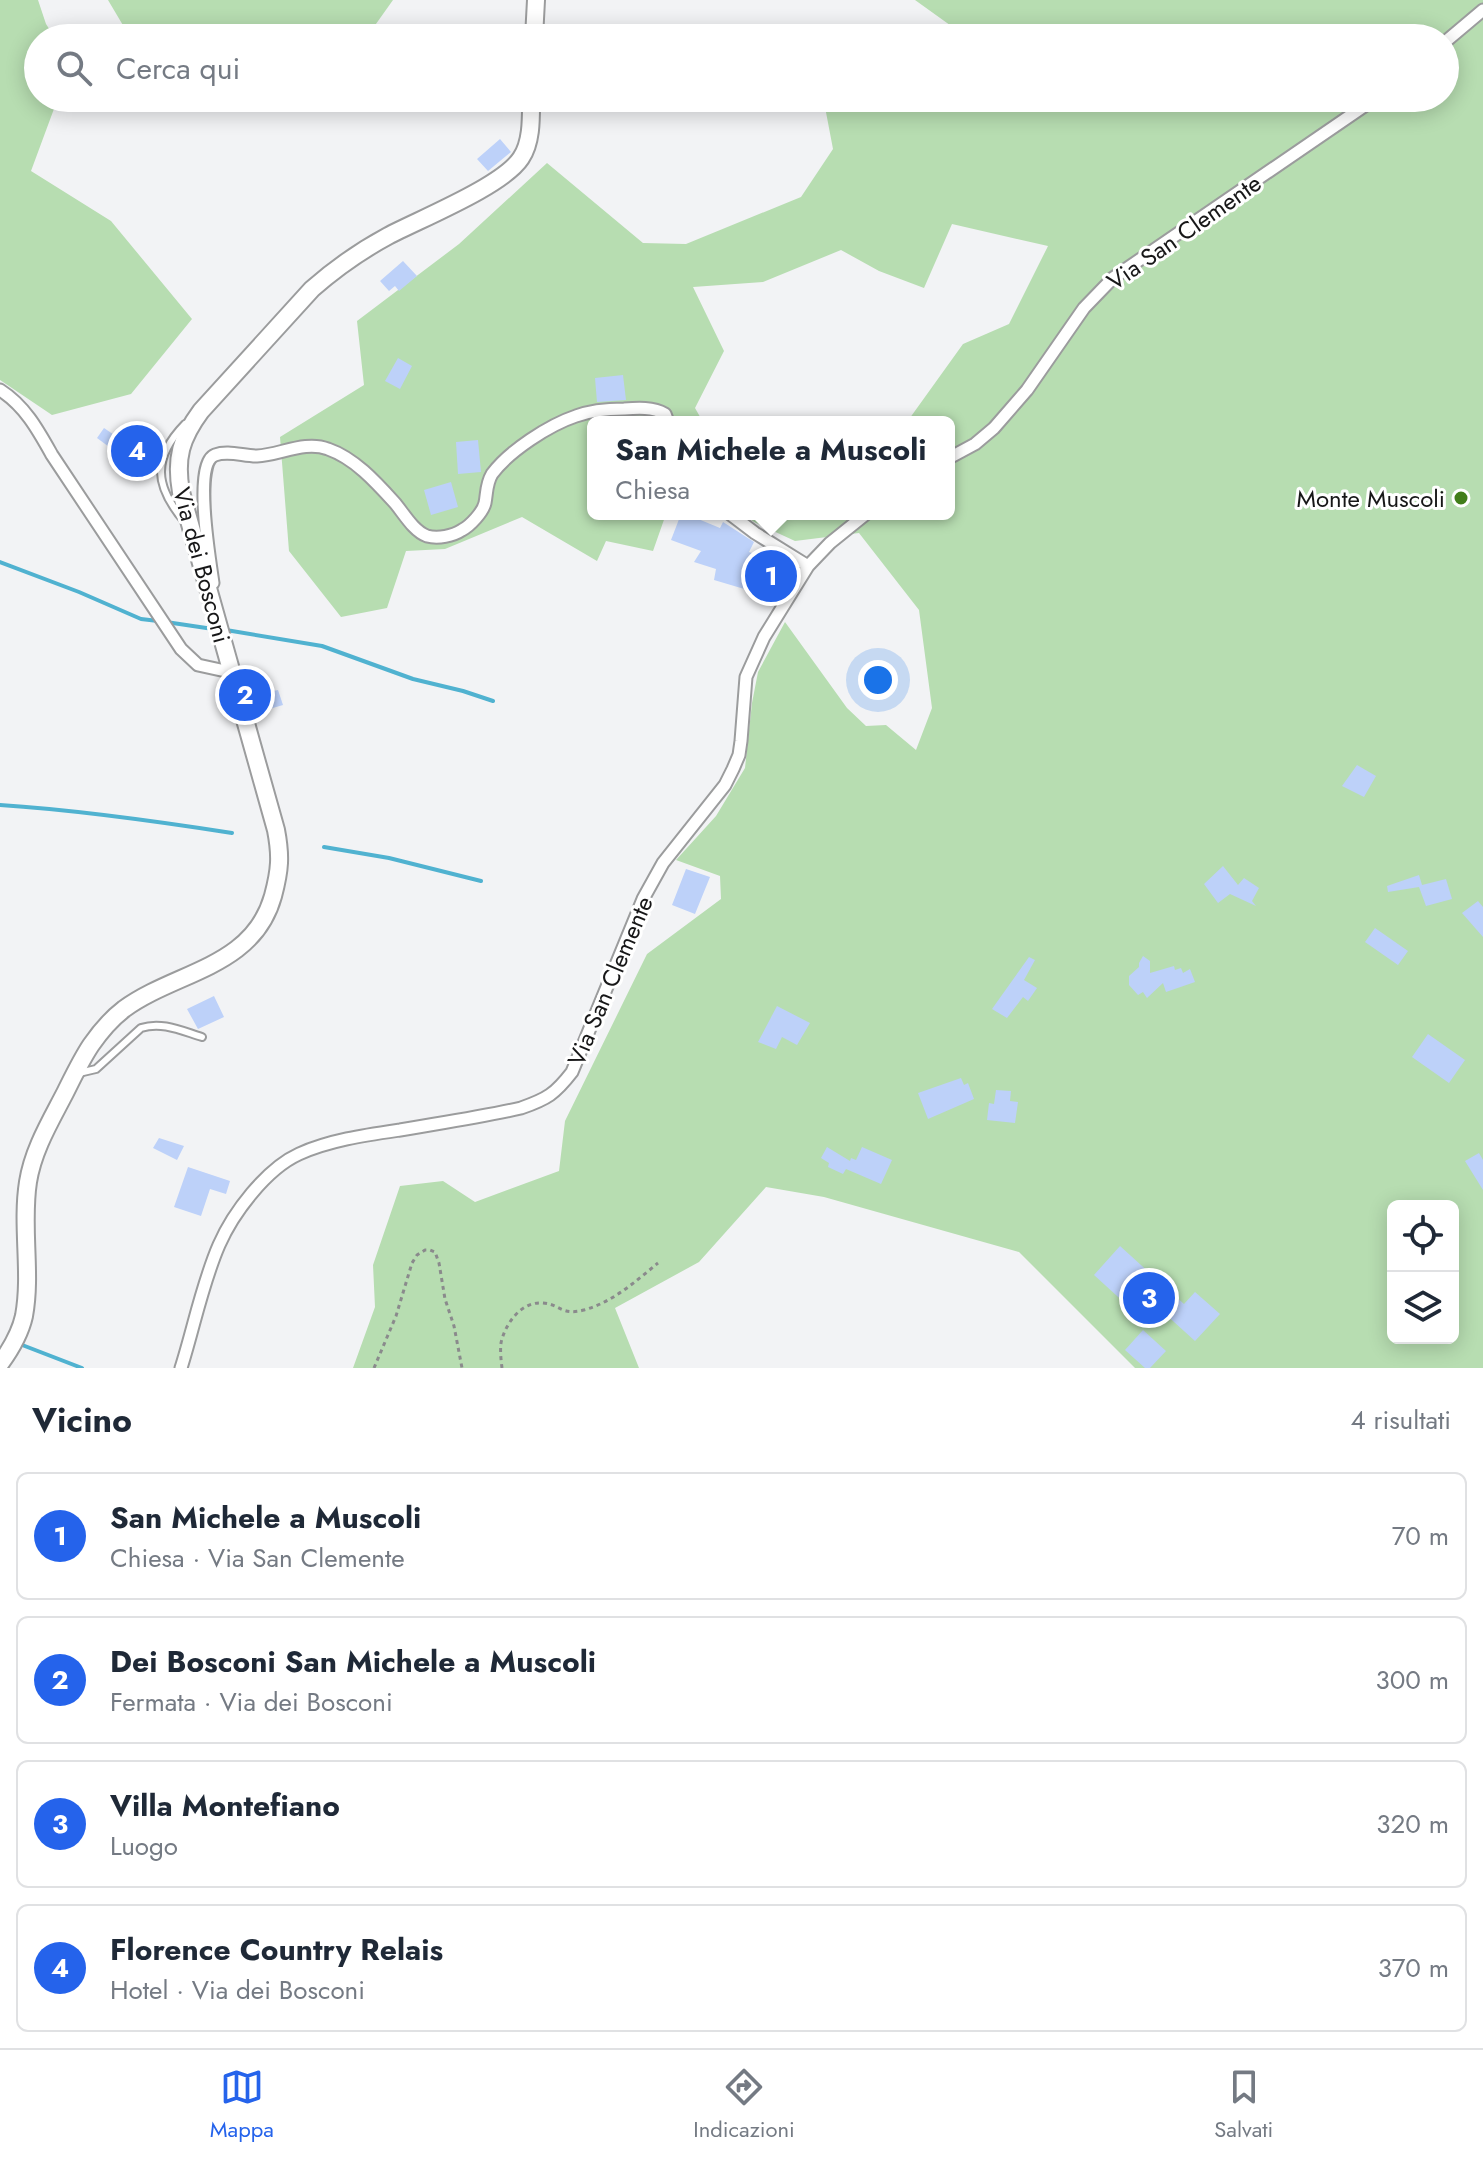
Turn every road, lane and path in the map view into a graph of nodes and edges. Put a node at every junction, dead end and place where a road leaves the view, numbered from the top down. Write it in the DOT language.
graph roads {
  1 [pos="536,0"];
  2 [pos="1483,10"];
  3 [pos="535,24"];
  4 [pos="1459,30"];
  5 [pos="530,112"];
  6 [pos="1356,112"];
  7 [pos="0,390"];
  8 [pos="666,416"];
  9 [pos="955,455"];
  10 [pos="738,520"];
  11 [pos="859,520"];
  12 [pos="808,566"];
  13 [pos="212,604"];
  14 [pos="230,672"];
  15 [pos="202,1037"];
  16 [pos="75,1073"];
  17 [pos="658,1263"];
  18 [pos="0,1364"];
  19 [pos="181,1368"];
  20 [pos="374,1368"];
  21 [pos="462,1368"];
  22 [pos="502,1368"];
  1 -- 3 [label="main road"];
  2 -- 4 [label="street"];
  5 -- 13 [label="main road, Via dei Bosconi"];
  6 -- 9 [label="street, Via San Clemente"];
  7 -- 14 [label="street"];
  8 -- 13 [label="street"];
  10 -- 12 [label="street"];
  11 -- 12 [label="street, Via San Clemente"];
  12 -- 19 [label="street, Via San Clemente"];
  13 -- 14 [label="main road, Via dei Bosconi"];
  14 -- 16 [label="main road, Via dei Bosconi"];
  15 -- 16 [label="lane"];
  16 -- 18 [label="main road, Via dei Bosconi"];
  17 -- 22 [label="path"];
  20 -- 21 [label="path"];
}
